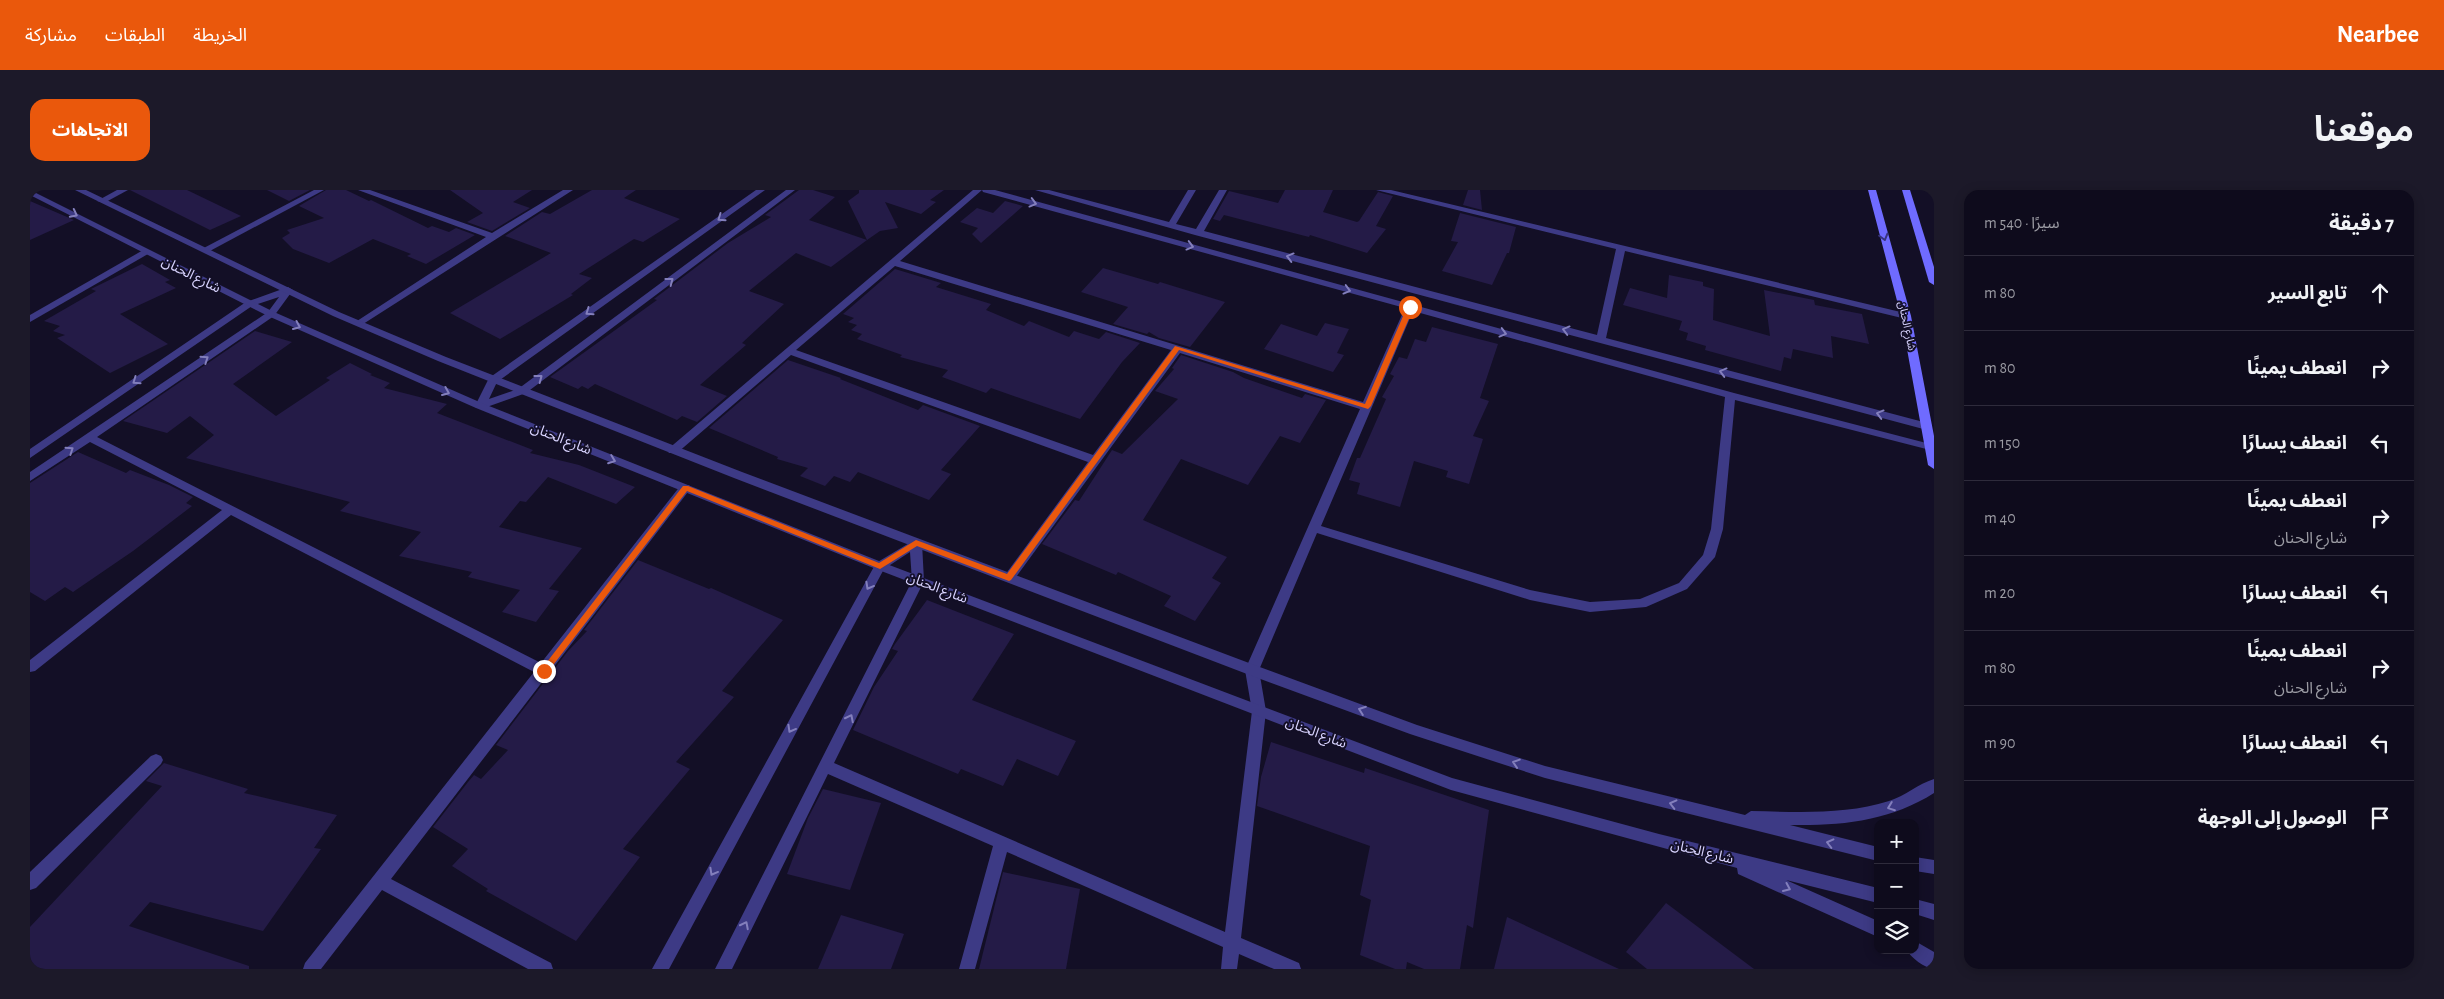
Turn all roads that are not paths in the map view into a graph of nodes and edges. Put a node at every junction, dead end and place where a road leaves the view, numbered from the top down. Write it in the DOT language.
graph roads {
  1 [pos="80,190"];
  2 [pos="124,190"];
  3 [pos="320,190"];
  4 [pos="362,190"];
  5 [pos="569,190"];
  6 [pos="761,190"];
  7 [pos="791,190"];
  8 [pos="978,190"];
  9 [pos="986,190"];
  10 [pos="1039,190"];
  11 [pos="1192,190"];
  12 [pos="1223,190"];
  13 [pos="1380,190"];
  14 [pos="1872,190"];
  15 [pos="1906,190"];
  16 [pos="30,192"];
  17 [pos="101,201"];
  18 [pos="1171,225"];
  19 [pos="1198,233"];
  20 [pos="493,236"];
  21 [pos="1621,248"];
  22 [pos="205,250"];
  23 [pos="145,252"];
  24 [pos="893,262"];
  25 [pos="1934,282"];
  26 [pos="288,290"];
  27 [pos="248,304"];
  28 [pos="1410,307"];
  29 [pos="271,314"];
  30 [pos="1906,316"];
  31 [pos="30,319"];
  32 [pos="360,323"];
  33 [pos="1601,340"];
  34 [pos="1178,348"];
  35 [pos="789,351"];
  36 [pos="493,380"];
  37 [pos="522,391"];
  38 [pos="1730,395"];
  39 [pos="480,406"];
  40 [pos="1368,406"];
  41 [pos="1927,426"];
  42 [pos="89,437"];
  43 [pos="1930,448"];
  44 [pos="673,450"];
  45 [pos="30,454"];
  46 [pos="1095,460"];
  47 [pos="1934,465"];
  48 [pos="30,477"];
  49 [pos="685,488"];
  50 [pos="230,510"];
  51 [pos="1314,528"];
  52 [pos="916,543"];
  53 [pos="880,566"];
  54 [pos="1009,578"];
  55 [pos="918,581"];
  56 [pos="30,668"];
  57 [pos="1252,670"];
  58 [pos="544,671"];
  59 [pos="1259,711"];
  60 [pos="156,760"];
  61 [pos="826,766"];
  62 [pos="1934,786"];
  63 [pos="1729,818"];
  64 [pos="1002,843"];
  65 [pos="1874,853"];
  66 [pos="1710,854"];
  67 [pos="1919,865"];
  68 [pos="1934,867"];
  69 [pos="380,881"];
  70 [pos="30,883"];
  71 [pos="1874,895"];
  72 [pos="1919,907"];
  73 [pos="1934,912"];
  74 [pos="1874,927"];
  75 [pos="1232,942"];
  76 [pos="1919,952"];
  77 [pos="1934,962"];
  78 [pos="311,969"];
  79 [pos="545,969"];
  80 [pos="660,969"];
  81 [pos="723,969"];
  82 [pos="967,969"];
  83 [pos="1229,969"];
  84 [pos="1293,969"];
  1 -- 17 [label="street, شارع الحنان"];
  2 -- 17 [label="street"];
  3 -- 22 [label="street"];
  4 -- 20 [label="street"];
  5 -- 20 [label="street"];
  6 -- 36 [label="street, one-way"];
  37 -- 7 [label="street, one-way"];
  8 -- 24 [label="street"];
  9 -- 28 [label="street, one-way"];
  10 -- 18 [label="street"];
  11 -- 18 [label="street"];
  12 -- 19 [label="street"];
  13 -- 21 [label="street"];
  14 -- 30 [label="main road, شارع الحنان, one-way"];
  15 -- 25 [label="main road"];
  16 -- 23 [label="street, شارع الحنان, one-way"];
  17 -- 22 [label="street, شارع الحنان"];
  18 -- 19 [label="street"];
  33 -- 19 [label="street, one-way"];
  20 -- 32 [label="street"];
  21 -- 30 [label="street"];
  21 -- 33 [label="street"];
  22 -- 26 [label="street, شارع الحنان"];
  23 -- 27 [label="street, شارع الحنان"];
  23 -- 31 [label="street"];
  24 -- 34 [label="street"];
  24 -- 35 [label="street"];
  26 -- 27 [label="street"];
  26 -- 29 [label="street"];
  26 -- 32 [label="street, شارع الحنان"];
  27 -- 29 [label="street, شارع الحنان"];
  27 -- 45 [label="street, one-way"];
  28 -- 38 [label="street, one-way"];
  28 -- 40 [label="street"];
  29 -- 39 [label="street, شارع الحنان, one-way"];
  42 -- 29 [label="street, one-way"];
  30 -- 41 [label="main road, شارع الحنان"];
  32 -- 36 [label="street, شارع الحنان"];
  41 -- 33 [label="street, one-way"];
  34 -- 40 [label="street"];
  34 -- 46 [label="street"];
  35 -- 44 [label="street"];
  35 -- 46 [label="street"];
  36 -- 37 [label="street, شارع الحنان"];
  36 -- 39 [label="street"];
  37 -- 39 [label="street"];
  37 -- 44 [label="street, شارع الحنان"];
  38 -- 43 [label="street"];
  38 -- 51 [label="street"];
  39 -- 49 [label="street, شارع الحنان, one-way"];
  40 -- 51 [label="street"];
  41 -- 43 [label="main road, شارع الحنان"];
  48 -- 42 [label="street, one-way"];
  42 -- 50 [label="street"];
  43 -- 47 [label="main road, شارع الحنان"];
  44 -- 52 [label="street, شارع الحنان"];
  46 -- 54 [label="street"];
  49 -- 53 [label="street, شارع الحنان"];
  49 -- 58 [label="street"];
  50 -- 56 [label="street"];
  50 -- 58 [label="street"];
  51 -- 57 [label="street"];
  52 -- 53 [label="street"];
  52 -- 54 [label="street, شارع الحنان"];
  52 -- 55 [label="street"];
  53 -- 55 [label="street, شارع الحنان"];
  53 -- 80 [label="street, one-way"];
  54 -- 57 [label="street, شارع الحنان"];
  55 -- 59 [label="street, شارع الحنان"];
  61 -- 55 [label="street, one-way"];
  57 -- 59 [label="street"];
  63 -- 57 [label="street, شارع الحنان, one-way"];
  58 -- 69 [label="street"];
  59 -- 66 [label="street, شارع الحنان"];
  59 -- 75 [label="street"];
  60 -- 70 [label="street"];
  61 -- 64 [label="street"];
  81 -- 61 [label="street, one-way"];
  62 -- 63 [label="street, one-way"];
  65 -- 63 [label="street, شارع الحنان, one-way"];
  64 -- 75 [label="street"];
  64 -- 82 [label="street"];
  66 -- 71 [label="street, شارع الحنان"];
  66 -- 74 [label="street, one-way"];
  67 -- 68 [label="street"];
  69 -- 78 [label="street"];
  69 -- 79 [label="street"];
  72 -- 73 [label="street"];
  75 -- 83 [label="street"];
  75 -- 84 [label="street"];
  76 -- 77 [label="street"];
}
